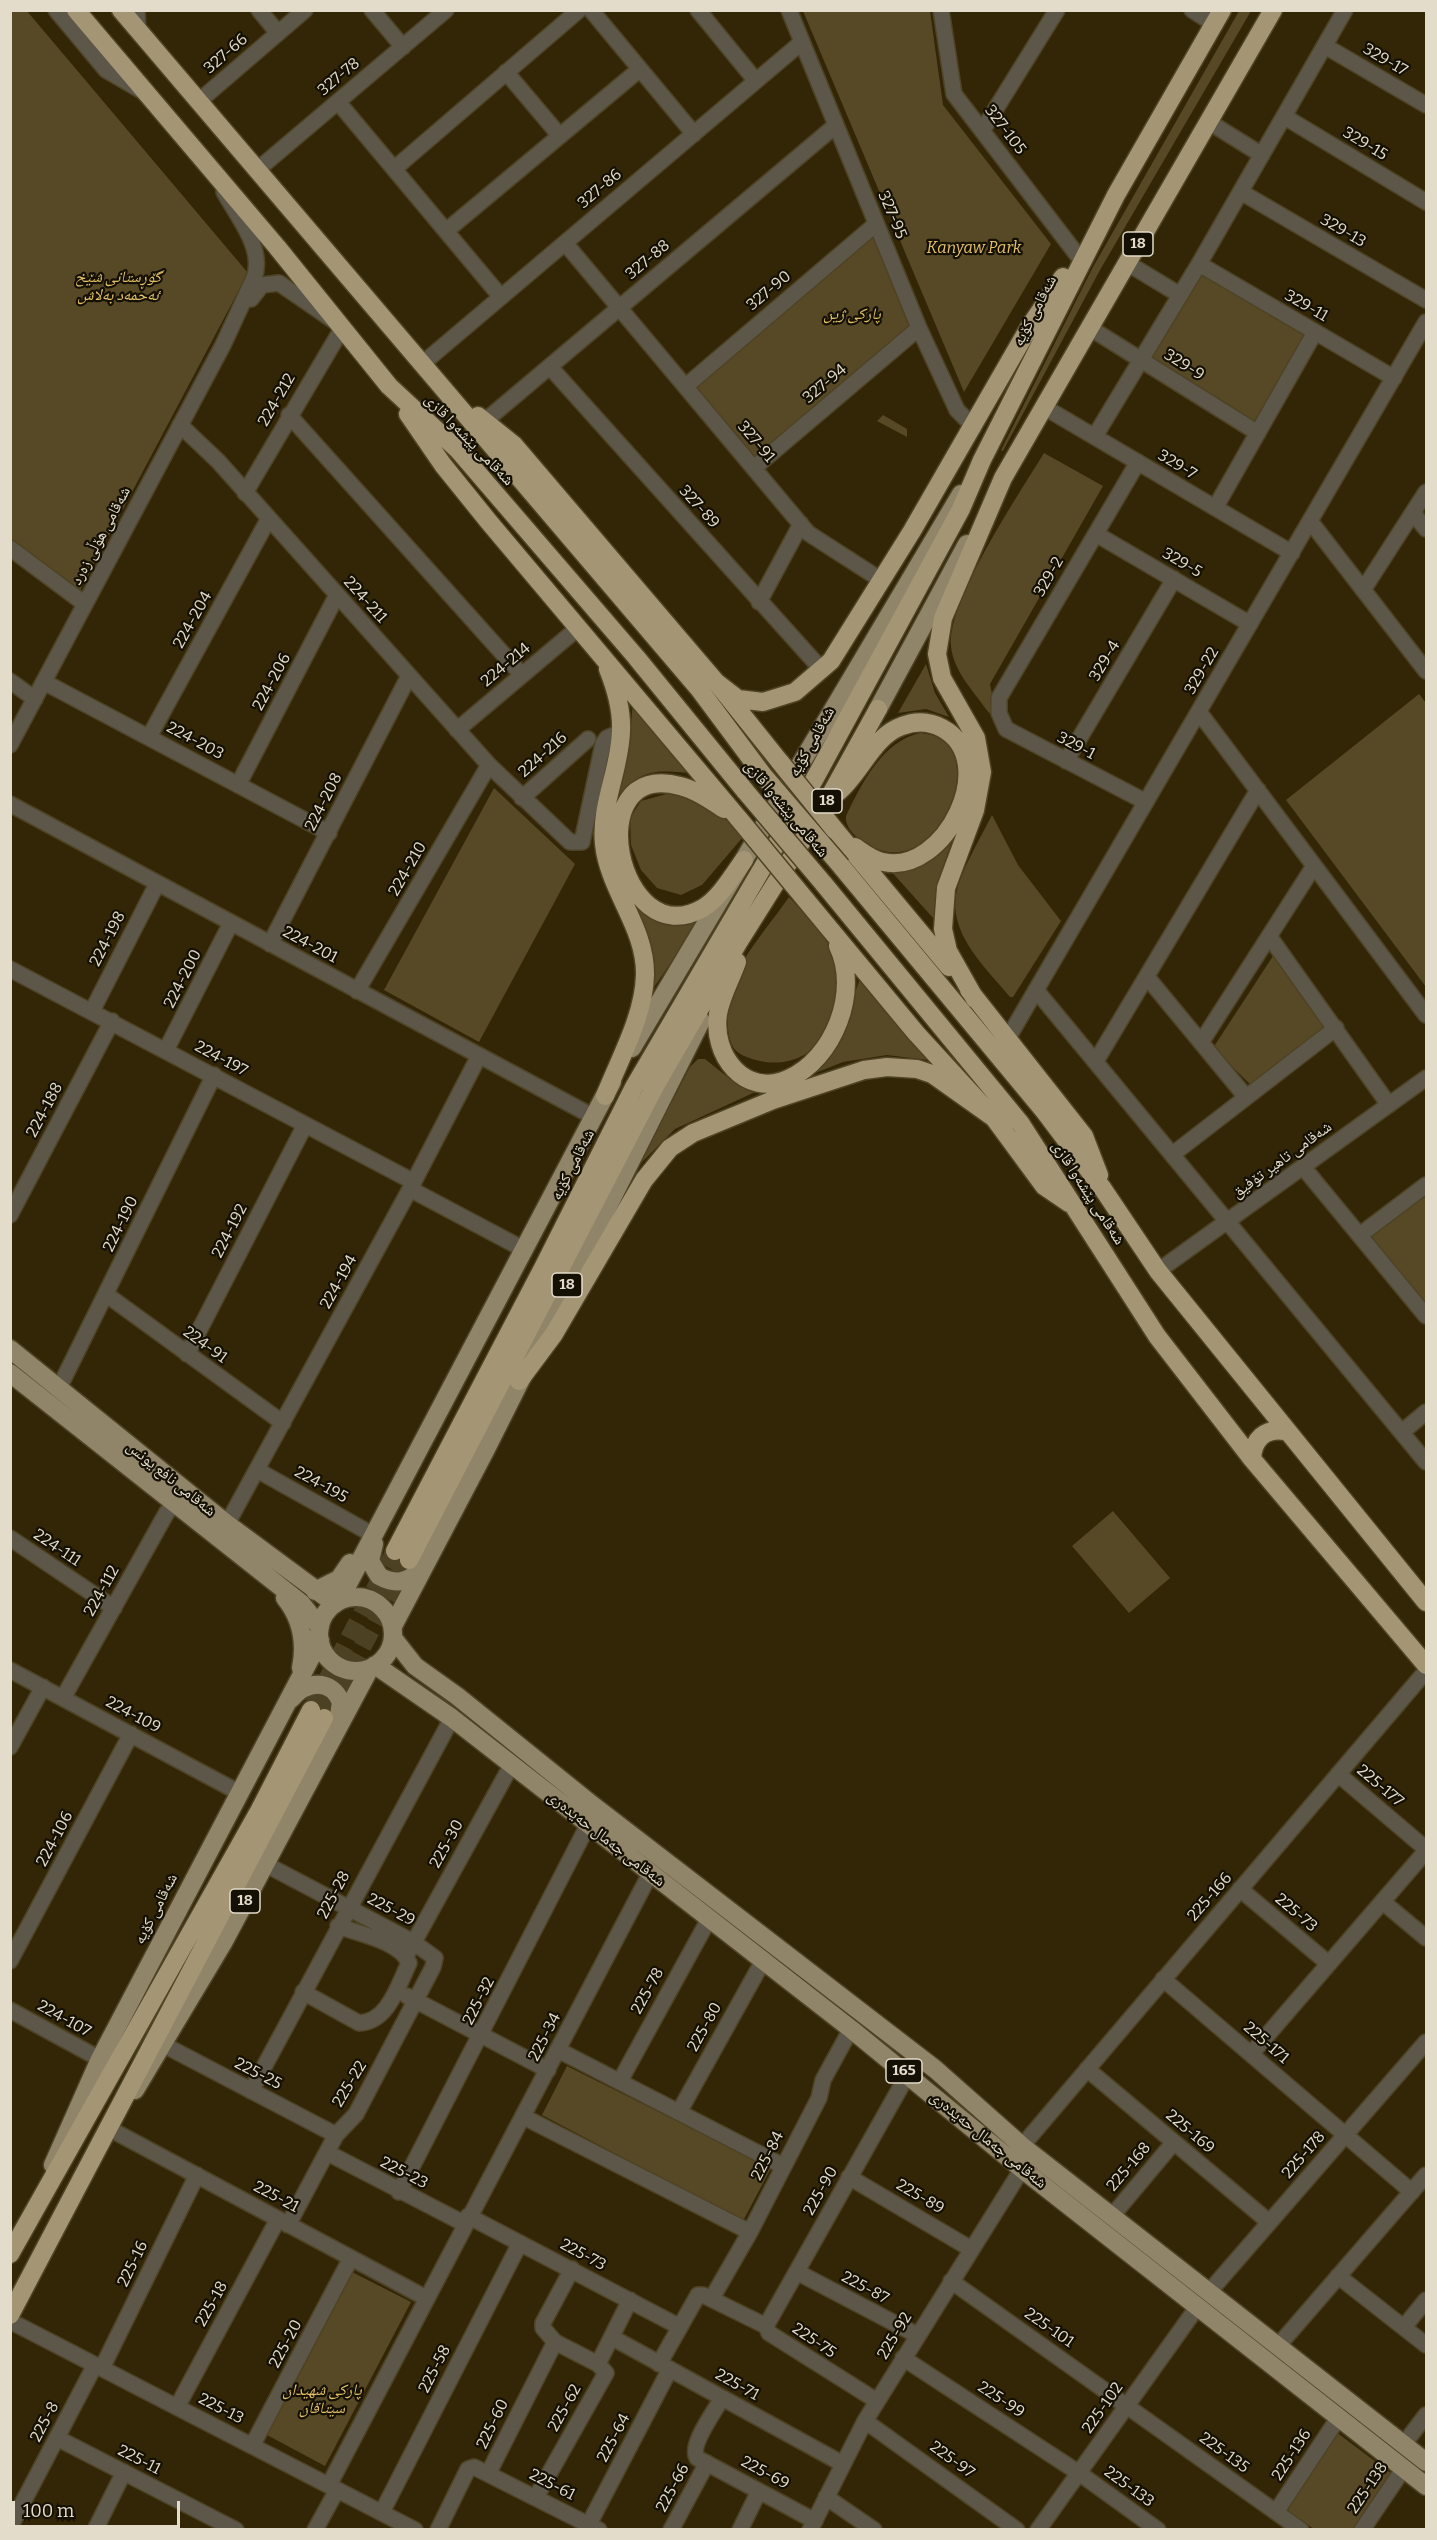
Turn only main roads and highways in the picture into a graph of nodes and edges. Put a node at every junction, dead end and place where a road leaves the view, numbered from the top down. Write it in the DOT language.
graph roads {
  1 [pos="76,10"];
  2 [pos="121,10"];
  3 [pos="1273,10"];
  4 [pos="1218,17"];
  5 [pos="1116,195"];
  6 [pos="389,386"];
  7 [pos="453,399"];
  8 [pos="981,460"];
  9 [pos="1003,478"];
  10 [pos="601,654"];
  11 [pos="716,682"];
  12 [pos="878,709"];
  13 [pos="826,803"];
  14 [pos="739,819"];
  15 [pos="835,830"];
  16 [pos="744,860"];
  17 [pos="758,912"];
  18 [pos="828,926"];
  19 [pos="738,943"];
  20 [pos="975,999"];
  21 [pos="604,1096"];
  22 [pos="994,1118"];
  23 [pos="1103,1189"];
  24 [pos="1073,1205"];
  25 [pos="10,1349"];
  26 [pos="10,1373"];
  27 [pos="519,1381"];
  28 [pos="1285,1431"];
  29 [pos="1252,1459"];
  30 [pos="374,1528"];
  31 [pos="409,1559"];
  32 [pos="262,1572"];
  33 [pos="315,1591"];
  34 [pos="405,1600"];
  35 [pos="337,1602"];
  36 [pos="1426,1602"];
  37 [pos="393,1632"];
  38 [pos="320,1633"];
  39 [pos="1426,1665"];
  40 [pos="373,1666"];
  41 [pos="299,1678"];
  42 [pos="458,1696"];
  43 [pos="426,1699"];
  44 [pos="279,1715"];
  45 [pos="333,1738"];
  46 [pos="705,1893"];
  47 [pos="702,1914"];
  48 [pos="108,2128"];
  49 [pos="38,2201"];
  50 [pos="10,2254"];
  51 [pos="10,2315"];
  52 [pos="1365,2413"];
  53 [pos="1346,2422"];
  54 [pos="1426,2462"];
  55 [pos="1426,2486"];
  1 -- 6 [label="highway, شەقامی پێشەوا قازی"];
  2 -- 7 [label="highway, شەقامی پێشەوا قازی"];
  3 -- 9 [label="highway, شەقامی کۆیە / 18"];
  4 -- 5 [label="highway, شەقامی کۆیە / 18"];
  5 -- 8 [label="highway, شەقامی کۆیە / 18"];
  5 -- 11 [label="highway"];
  6 -- 10 [label="highway"];
  6 -- 24 [label="highway, شەقامی پێشەوا قازی, bridge"];
  7 -- 11 [label="highway"];
  7 -- 23 [label="highway, شەقامی پێشەوا قازی, bridge"];
  8 -- 16 [label="main road, شەقامی کۆیە"];
  8 -- 31 [label="highway, شەقامی کۆیە / 18"];
  9 -- 12 [label="main road, شەقامی کۆیە / 18"];
  9 -- 20 [label="highway"];
  10 -- 14 [label="highway"];
  10 -- 21 [label="highway"];
  11 -- 15 [label="highway, bridge"];
  12 -- 13 [label="highway, شەقامی کۆیە / 18"];
  13 -- 15 [label="highway"];
  13 -- 17 [label="highway, شەقامی کۆیە / 18"];
  14 -- 16 [label="highway"];
  14 -- 18 [label="highway, bridge"];
  15 -- 20 [label="highway"];
  16 -- 21 [label="main road, شەقامی کۆیە"];
  17 -- 18 [label="highway"];
  17 -- 19 [label="highway, شەقامی کۆیە"];
  18 -- 22 [label="highway"];
  19 -- 27 [label="main road, شەقامی کۆیە / 18"];
  19 -- 31 [label="highway, شەقامی کۆیە"];
  20 -- 23 [label="highway"];
  21 -- 30 [label="main road, شەقامی کۆیە"];
  22 -- 24 [label="highway"];
  22 -- 27 [label="highway"];
  23 -- 28 [label="highway, شەقامی پێشەوا قازی"];
  24 -- 29 [label="highway, شەقامی پێشەوا قازی"];
  25 -- 33 [label="main road, شەقامی نافع یونس"];
  26 -- 32 [label="main road, شەقامی نافع یونس"];
  27 -- 31 [label="main road, شەقامی کۆیە / 18"];
  28 -- 29 [label="highway"];
  28 -- 36 [label="highway, شەقامی پێشەوا قازی"];
  29 -- 39 [label="highway, شەقامی پێشەوا قازی"];
  30 -- 31 [label="main road"];
  30 -- 33 [label="main road"];
  30 -- 35 [label="main road, شەقامی کۆیە"];
  31 -- 34 [label="main road, شەقامی کۆیە / 18"];
  32 -- 38 [label="main road, شەقامی نافع یونس"];
  32 -- 41 [label="main road"];
  33 -- 35 [label="main road, شەقامی نافع یونس"];
  34 -- 37 [label="main road, شەقامی کۆیە / 18"];
  34 -- 42 [label="main road"];
  35 -- 37 [label="main road"];
  35 -- 38 [label="main road, شەقامی کۆیە"];
  37 -- 40 [label="main road, شەقامی کۆیە"];
  37 -- 42 [label="main road, شەقامی جەمال حەیدەری / 165"];
  38 -- 40 [label="main road"];
  38 -- 41 [label="main road, شەقامی کۆیە"];
  40 -- 43 [label="main road, شەقامی جەمال حەیدەری / 165"];
  40 -- 45 [label="main road, شەقامی کۆیە / 18"];
  41 -- 44 [label="main road, شەقامی کۆیە"];
  42 -- 46 [label="main road, شەقامی جەمال حەیدەری / 165"];
  43 -- 45 [label="main road"];
  43 -- 47 [label="main road, شەقامی جەمال حەیدەری / 165"];
  44 -- 45 [label="main road"];
  44 -- 49 [label="main road, شەقامی کۆیە"];
  45 -- 48 [label="main road, شەقامی کۆیە / 18"];
  46 -- 47 [label="main road"];
  46 -- 52 [label="main road, شەقامی جەمال حەیدەری / 165"];
  47 -- 53 [label="main road, شەقامی جەمال حەیدەری / 165"];
  48 -- 49 [label="highway, شەقامی کۆیە"];
  48 -- 51 [label="highway, شەقامی کۆیە"];
  49 -- 50 [label="highway, شەقامی کۆیە"];
  52 -- 53 [label="main road"];
  52 -- 54 [label="main road, شەقامی جەمال حەیدەری / 165"];
  53 -- 55 [label="main road, شەقامی جەمال حەیدەری / 165"];
}
